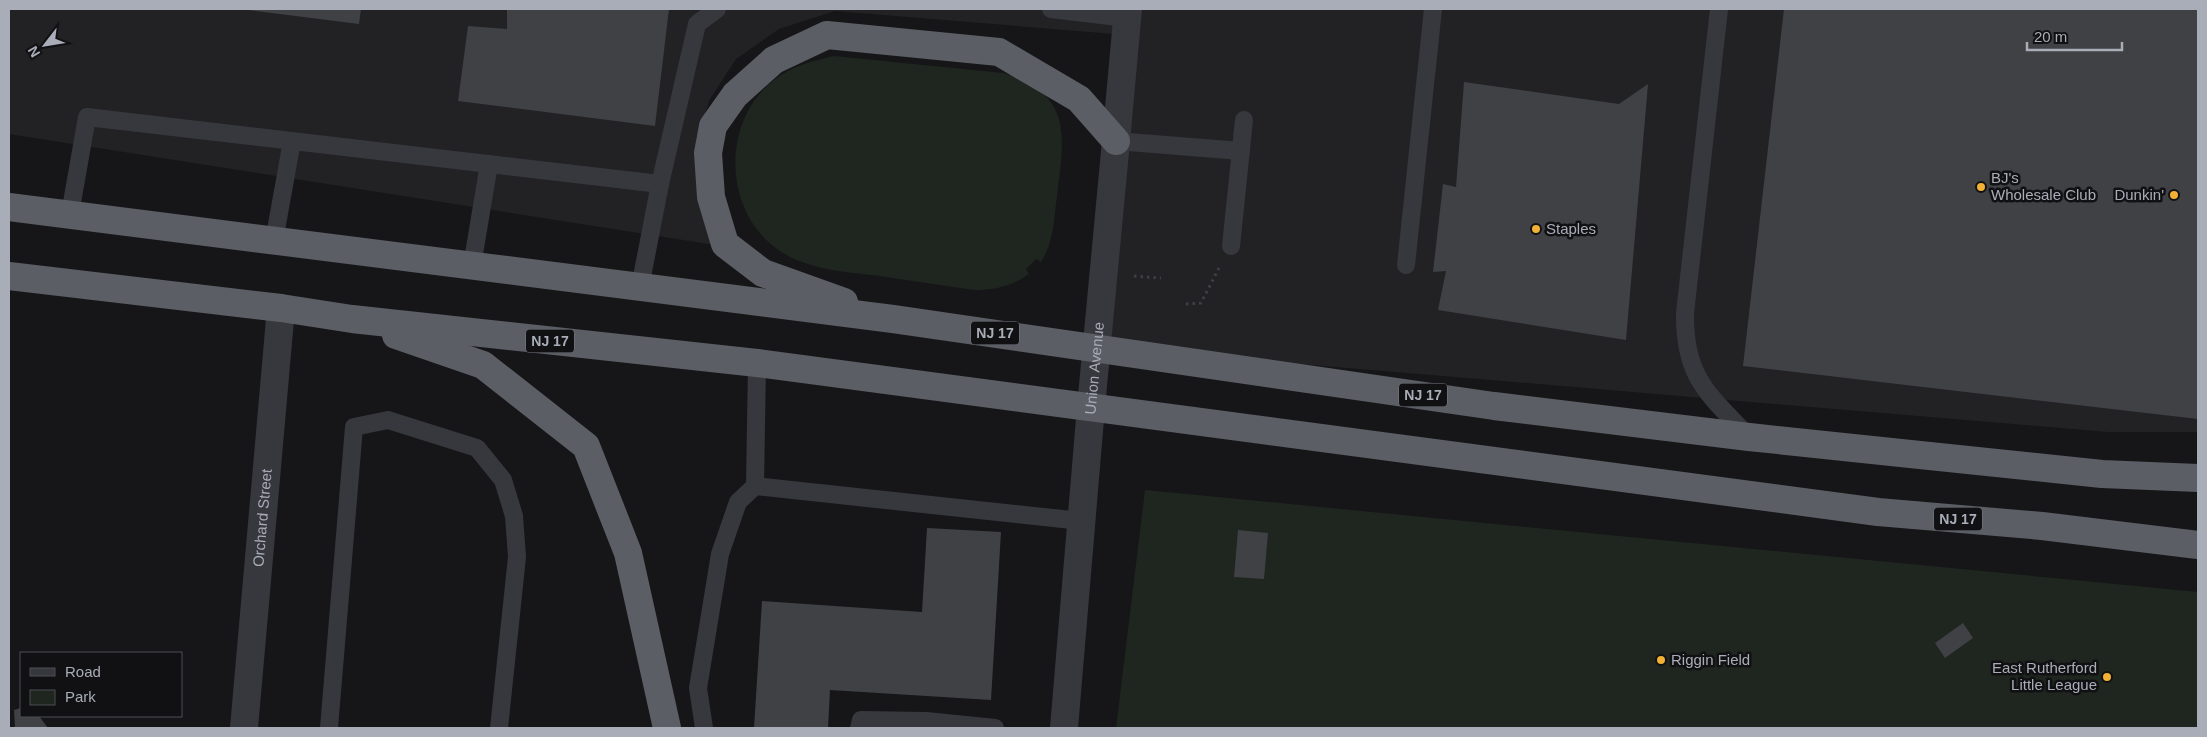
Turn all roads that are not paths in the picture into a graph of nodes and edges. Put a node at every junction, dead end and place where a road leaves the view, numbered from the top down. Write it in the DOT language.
graph roads {
  1 [pos="717,9"];
  2 [pos="1052,9"];
  3 [pos="1433,9"];
  4 [pos="1719,9"];
  5 [pos="1128,13"];
  6 [pos="1244,120"];
  7 [pos="292,141"];
  8 [pos="1116,141"];
  9 [pos="1241,151"];
  10 [pos="489,164"];
  11 [pos="660,184"];
  12 [pos="9,207"];
  13 [pos="70,214"];
  14 [pos="274,241"];
  15 [pos="1231,246"];
  16 [pos="1406,265"];
  17 [pos="472,266"];
  18 [pos="9,276"];
  19 [pos="640,287"];
  20 [pos="281,308"];
  21 [pos="352,319"];
  22 [pos="892,319"];
  23 [pos="1098,347"];
  24 [pos="757,363"];
  25 [pos="1091,407"];
  26 [pos="1749,437"];
  27 [pos="2198,478"];
  28 [pos="754,486"];
  29 [pos="1082,521"];
  30 [pos="2198,545"];
  31 [pos="244,728"];
  32 [pos="329,728"];
  33 [pos="499,728"];
  34 [pos="668,728"];
  35 [pos="704,728"];
  36 [pos="859,728"];
  37 [pos="994,728"];
  38 [pos="1064,728"];
  1 -- 11 [label="lane"];
  2 -- 5 [label="lane"];
  3 -- 16 [label="lane"];
  4 -- 26 [label="lane"];
  5 -- 8 [label="street, Union Avenue"];
  6 -- 9 [label="lane"];
  7 -- 10 [label="lane"];
  7 -- 13 [label="lane"];
  7 -- 14 [label="lane"];
  8 -- 9 [label="lane"];
  8 -- 22 [label="highway"];
  8 -- 23 [label="street, Union Avenue"];
  9 -- 15 [label="lane"];
  10 -- 11 [label="lane"];
  10 -- 17 [label="lane"];
  11 -- 19 [label="lane"];
  12 -- 13 [label="highway, NJ 17"];
  13 -- 14 [label="highway, NJ 17"];
  14 -- 17 [label="highway, NJ 17"];
  17 -- 19 [label="highway, NJ 17"];
  18 -- 20 [label="highway, NJ 17"];
  19 -- 22 [label="highway, NJ 17"];
  20 -- 21 [label="highway, NJ 17"];
  20 -- 31 [label="street, Orchard Street"];
  21 -- 24 [label="highway, NJ 17"];
  21 -- 34 [label="highway"];
  22 -- 23 [label="highway, NJ 17"];
  23 -- 25 [label="street, Union Avenue"];
  23 -- 26 [label="highway, NJ 17"];
  24 -- 25 [label="highway, NJ 17"];
  24 -- 28 [label="lane"];
  25 -- 29 [label="street, Union Avenue"];
  25 -- 30 [label="highway, NJ 17"];
  26 -- 27 [label="highway, NJ 17"];
  28 -- 29 [label="lane"];
  28 -- 35 [label="lane"];
  29 -- 38 [label="street, Union Avenue"];
  32 -- 33 [label="lane"];
  36 -- 37 [label="lane"];
}
